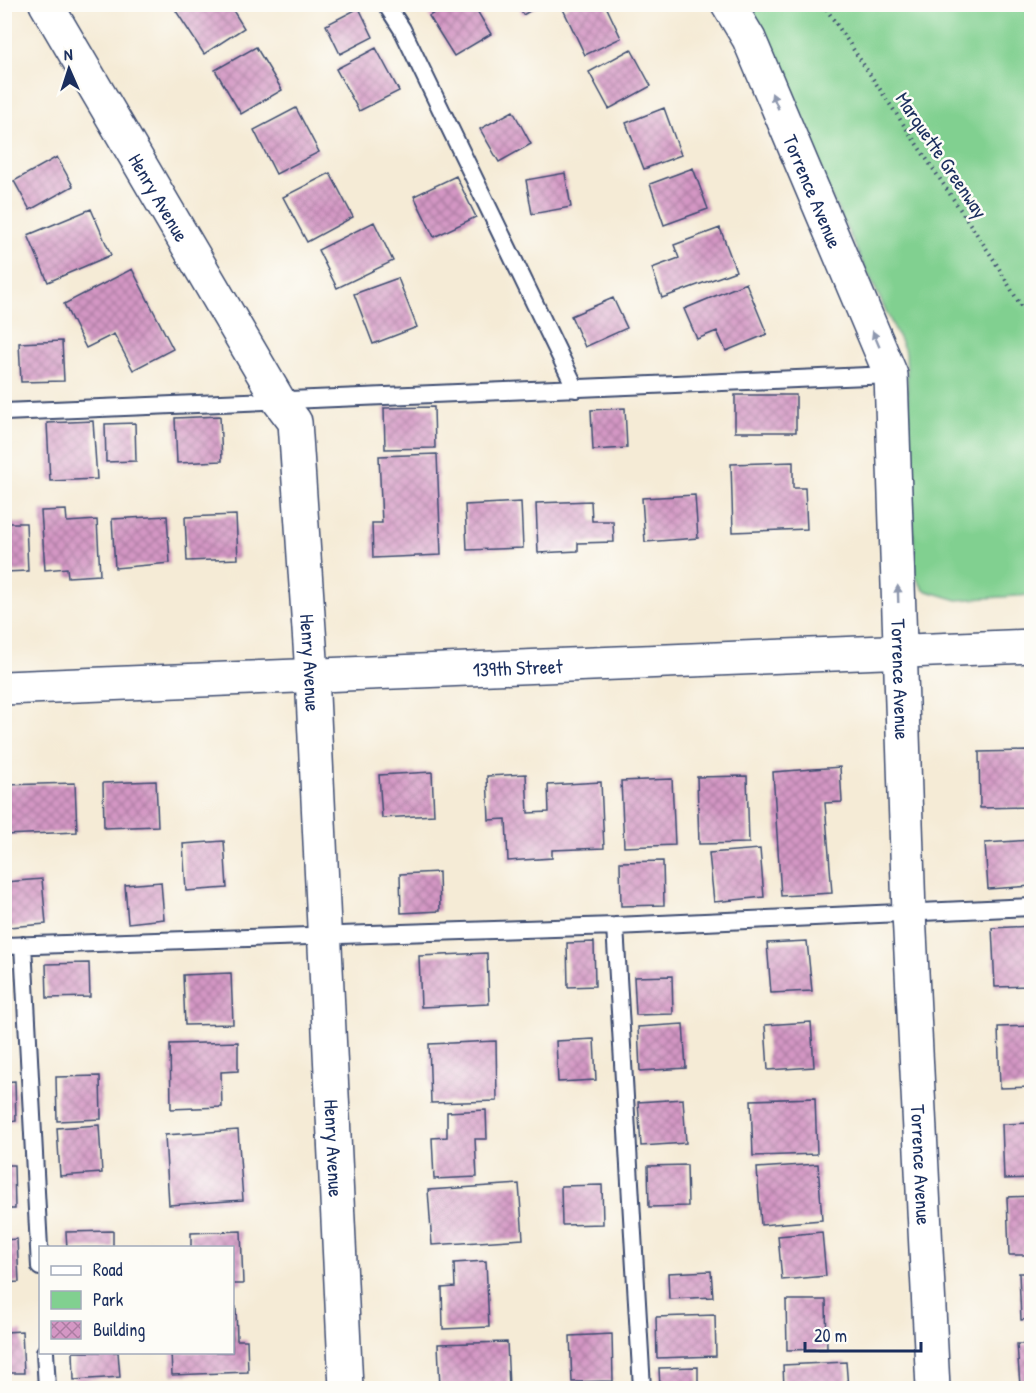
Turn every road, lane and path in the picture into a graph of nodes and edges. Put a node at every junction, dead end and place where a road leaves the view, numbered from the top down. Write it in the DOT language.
graph roads {
  1 [pos="46,4"];
  2 [pos="386,4"];
  3 [pos="728,4"];
  4 [pos="823,4"];
  5 [pos="1032,325"];
  6 [pos="891,375"];
  7 [pos="576,388"];
  8 [pos="279,401"];
  9 [pos="4,412"];
  10 [pos="1032,646"];
  11 [pos="899,652"];
  12 [pos="312,674"];
  13 [pos="4,688"];
  14 [pos="1032,907"];
  15 [pos="909,913"];
  16 [pos="615,926"];
  17 [pos="325,936"];
  18 [pos="23,945"];
  19 [pos="4,946"];
  20 [pos="39,1248"];
  21 [pos="45,1354"];
  22 [pos="47,1389"];
  23 [pos="346,1389"];
  24 [pos="642,1389"];
  25 [pos="933,1389"];
  1 -- 8 [label="street, Henry Avenue"];
  2 -- 7 [label="lane"];
  6 -- 3 [label="street, Torrence Avenue, one-way"];
  4 -- 5 [label="path, Marquette Greenway"];
  6 -- 7 [label="lane"];
  11 -- 6 [label="street, Torrence Avenue, one-way"];
  7 -- 8 [label="lane"];
  8 -- 9 [label="lane"];
  8 -- 12 [label="street, Henry Avenue"];
  10 -- 11 [label="street, 139th Street"];
  11 -- 12 [label="street, 139th Street"];
  11 -- 15 [label="street, Torrence Avenue"];
  12 -- 13 [label="street, 139th Street"];
  12 -- 17 [label="street, Henry Avenue"];
  14 -- 15 [label="lane"];
  15 -- 16 [label="lane"];
  15 -- 25 [label="street, Torrence Avenue"];
  16 -- 17 [label="lane"];
  16 -- 24 [label="lane"];
  17 -- 18 [label="lane"];
  17 -- 23 [label="street, Henry Avenue"];
  18 -- 19 [label="lane"];
  18 -- 20 [label="lane"];
  21 -- 22 [label="lane"];
}
